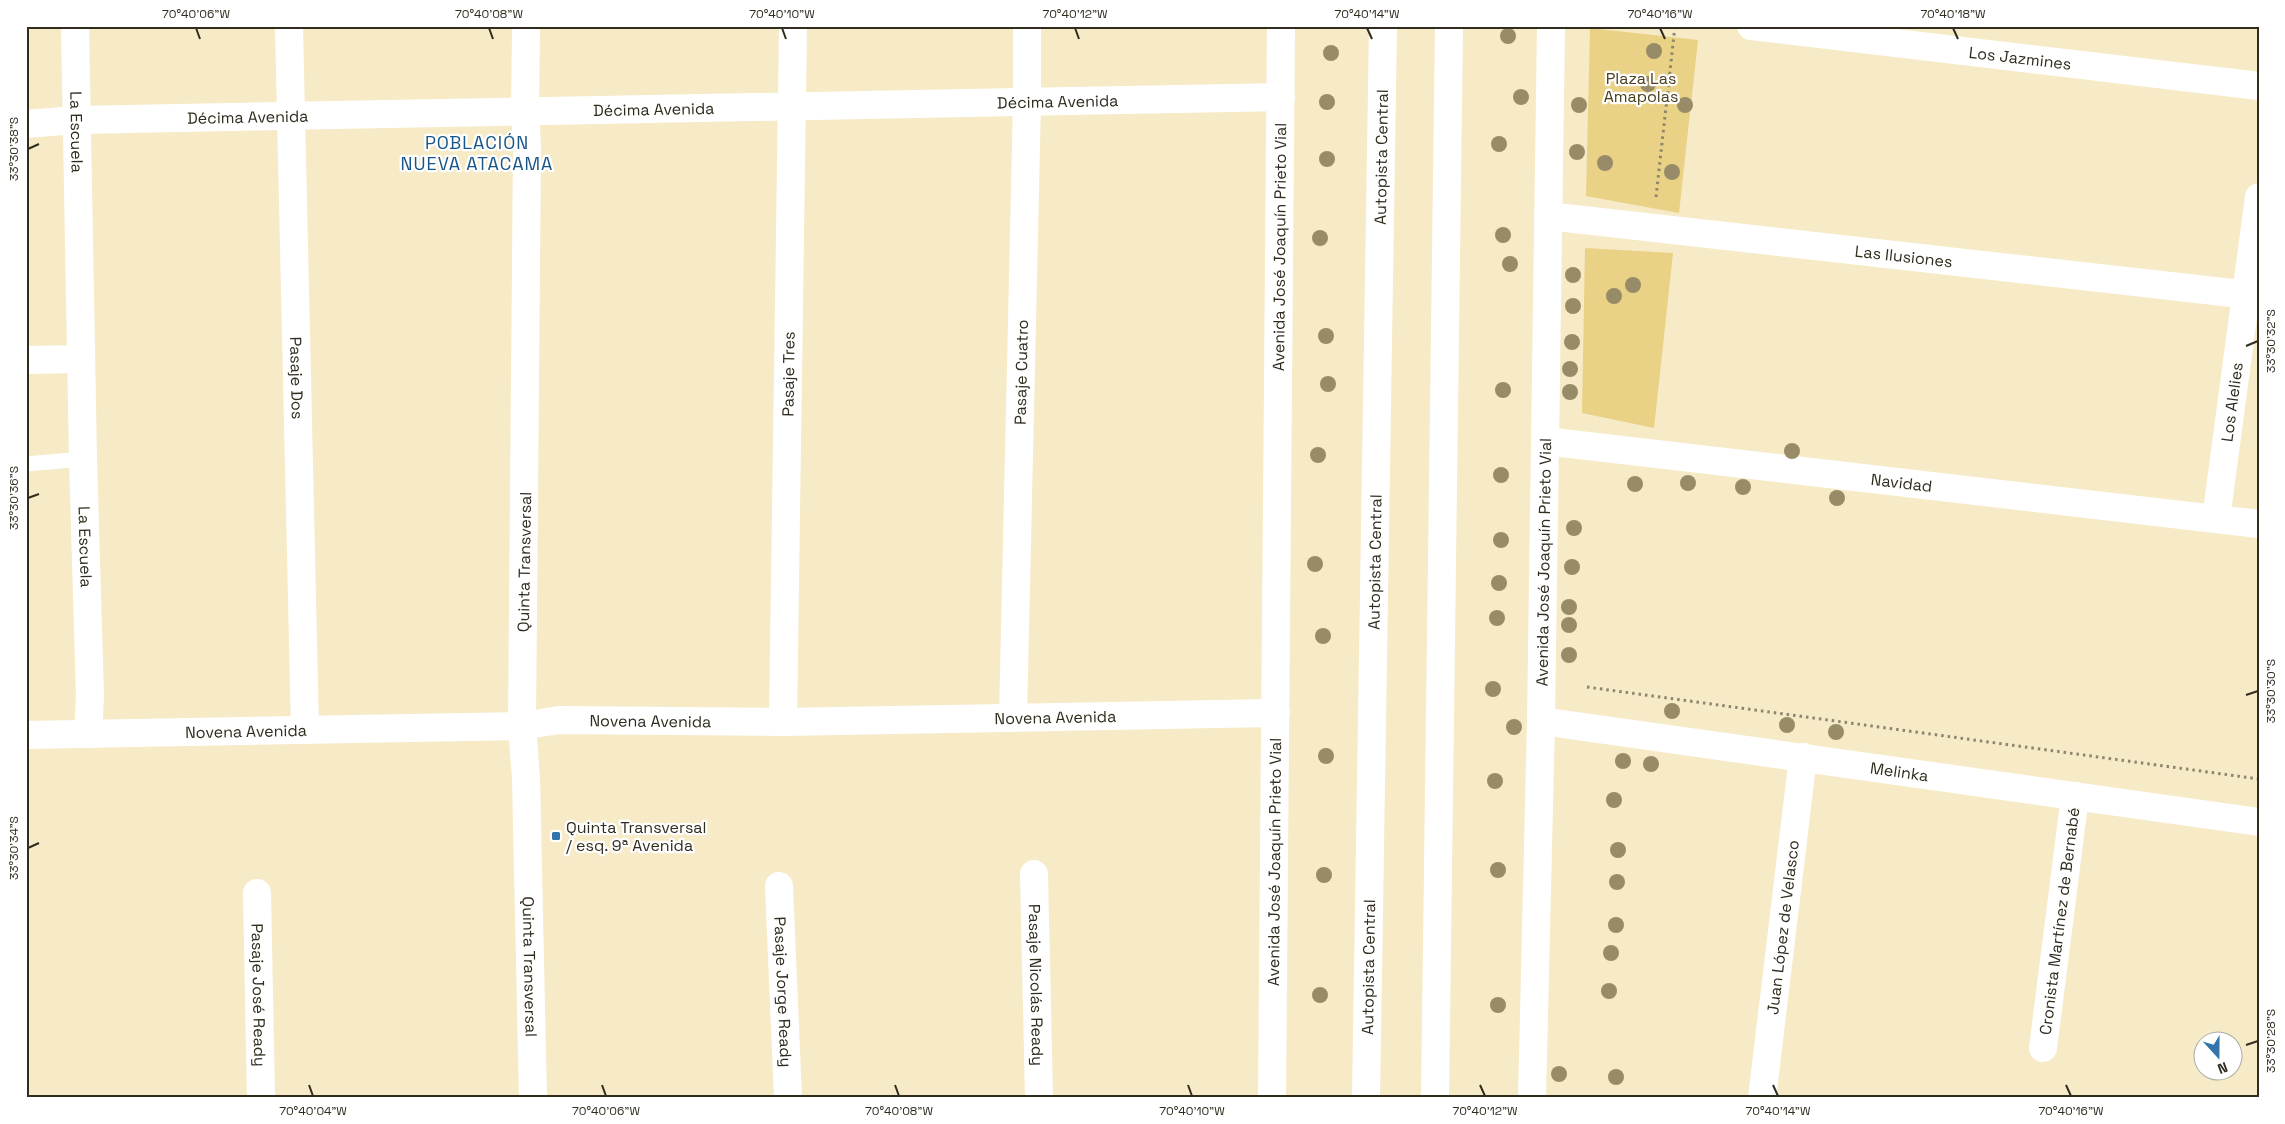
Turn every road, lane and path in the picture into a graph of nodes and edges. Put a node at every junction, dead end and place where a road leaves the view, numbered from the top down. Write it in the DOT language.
graph roads {
  1 [pos="75,26"];
  2 [pos="289,26"];
  3 [pos="526,26"];
  4 [pos="793,26"];
  5 [pos="1027,26"];
  6 [pos="1281,26"];
  7 [pos="1383,26"];
  8 [pos="1449,26"];
  9 [pos="1550,26"];
  10 [pos="1676,26"];
  11 [pos="1751,26"];
  12 [pos="2259,86"];
  13 [pos="1280,97"];
  14 [pos="1027,102"];
  15 [pos="793,106"];
  16 [pos="525,112"];
  17 [pos="291,116"];
  18 [pos="76,120"];
  19 [pos="26,124"];
  20 [pos="2259,197"];
  21 [pos="1548,216"];
  22 [pos="1652,228"];
  23 [pos="2252,296"];
  24 [pos="81,359"];
  25 [pos="26,360"];
  26 [pos="1545,441"];
  27 [pos="83,459"];
  28 [pos="26,464"];
  29 [pos="2216,519"];
  30 [pos="2259,524"];
  31 [pos="1587,687"];
  32 [pos="1276,713"];
  33 [pos="1013,718"];
  34 [pos="1541,721"];
  35 [pos="783,722"];
  36 [pos="522,726"];
  37 [pos="305,730"];
  38 [pos="88,734"];
  39 [pos="26,735"];
  40 [pos="1803,757"];
  41 [pos="2259,779"];
  42 [pos="2075,796"];
  43 [pos="2259,822"];
  44 [pos="1034,874"];
  45 [pos="779,886"];
  46 [pos="257,893"];
  47 [pos="2043,1048"];
  48 [pos="261,1098"];
  49 [pos="533,1098"];
  50 [pos="788,1098"];
  51 [pos="1039,1098"];
  52 [pos="1272,1098"];
  53 [pos="1366,1098"];
  54 [pos="1435,1098"];
  55 [pos="1532,1098"];
  56 [pos="1762,1098"];
  1 -- 18 [label="main road, La Escuela"];
  2 -- 17 [label="main road, Pasaje Dos"];
  3 -- 16 [label="main road, Quinta Transversal"];
  4 -- 15 [label="main road, Pasaje Tres"];
  5 -- 14 [label="main road, Pasaje Cuatro"];
  6 -- 13 [label="main road, Avenida José Joaquín Prieto Vial"];
  7 -- 53 [label="main road, Autopista Central"];
  8 -- 54 [label="main road"];
  9 -- 21 [label="main road, Avenida José Joaquín Prieto Vial"];
  10 -- 22 [label="path"];
  11 -- 12 [label="main road, Los Jazmines"];
  13 -- 14 [label="main road, Décima Avenida"];
  13 -- 32 [label="main road, Avenida José Joaquín Prieto Vial"];
  14 -- 15 [label="main road, Décima Avenida"];
  14 -- 33 [label="main road, Pasaje Cuatro"];
  15 -- 16 [label="main road, Décima Avenida"];
  15 -- 35 [label="main road, Pasaje Tres"];
  16 -- 17 [label="main road, Décima Avenida"];
  16 -- 36 [label="main road, Quinta Transversal"];
  17 -- 18 [label="main road, Décima Avenida"];
  17 -- 37 [label="main road, Pasaje Dos"];
  18 -- 19 [label="main road, Décima Avenida"];
  18 -- 24 [label="main road, La Escuela"];
  20 -- 23 [label="main road, Los Alelies"];
  21 -- 22 [label="main road, Las Ilusiones"];
  21 -- 26 [label="main road, Avenida José Joaquín Prieto Vial"];
  22 -- 23 [label="main road, Las Ilusiones"];
  23 -- 29 [label="main road, Los Alelies"];
  24 -- 25 [label="main road"];
  24 -- 27 [label="main road, La Escuela"];
  26 -- 29 [label="main road, Navidad"];
  26 -- 34 [label="main road, Avenida José Joaquín Prieto Vial"];
  27 -- 28 [label="lane"];
  27 -- 38 [label="main road, La Escuela"];
  29 -- 30 [label="main road, Navidad"];
  31 -- 41 [label="path"];
  32 -- 33 [label="main road, Novena Avenida"];
  32 -- 52 [label="main road, Avenida José Joaquín Prieto Vial"];
  33 -- 35 [label="main road, Novena Avenida"];
  34 -- 40 [label="main road, Melinka"];
  34 -- 55 [label="main road, Avenida José Joaquín Prieto Vial"];
  35 -- 36 [label="main road, Novena Avenida"];
  36 -- 37 [label="main road, Novena Avenida"];
  36 -- 49 [label="main road, Quinta Transversal"];
  37 -- 38 [label="main road, Novena Avenida"];
  38 -- 39 [label="main road, Novena Avenida"];
  40 -- 42 [label="main road, Melinka"];
  40 -- 56 [label="main road, Juan López de Velasco"];
  42 -- 43 [label="main road, Melinka"];
  42 -- 47 [label="main road, Cronista Martínez de Bernabé"];
  44 -- 51 [label="main road, Pasaje Nicolás Ready"];
  45 -- 50 [label="main road, Pasaje Jorge Ready"];
  46 -- 48 [label="main road, Pasaje José Ready"];
}
